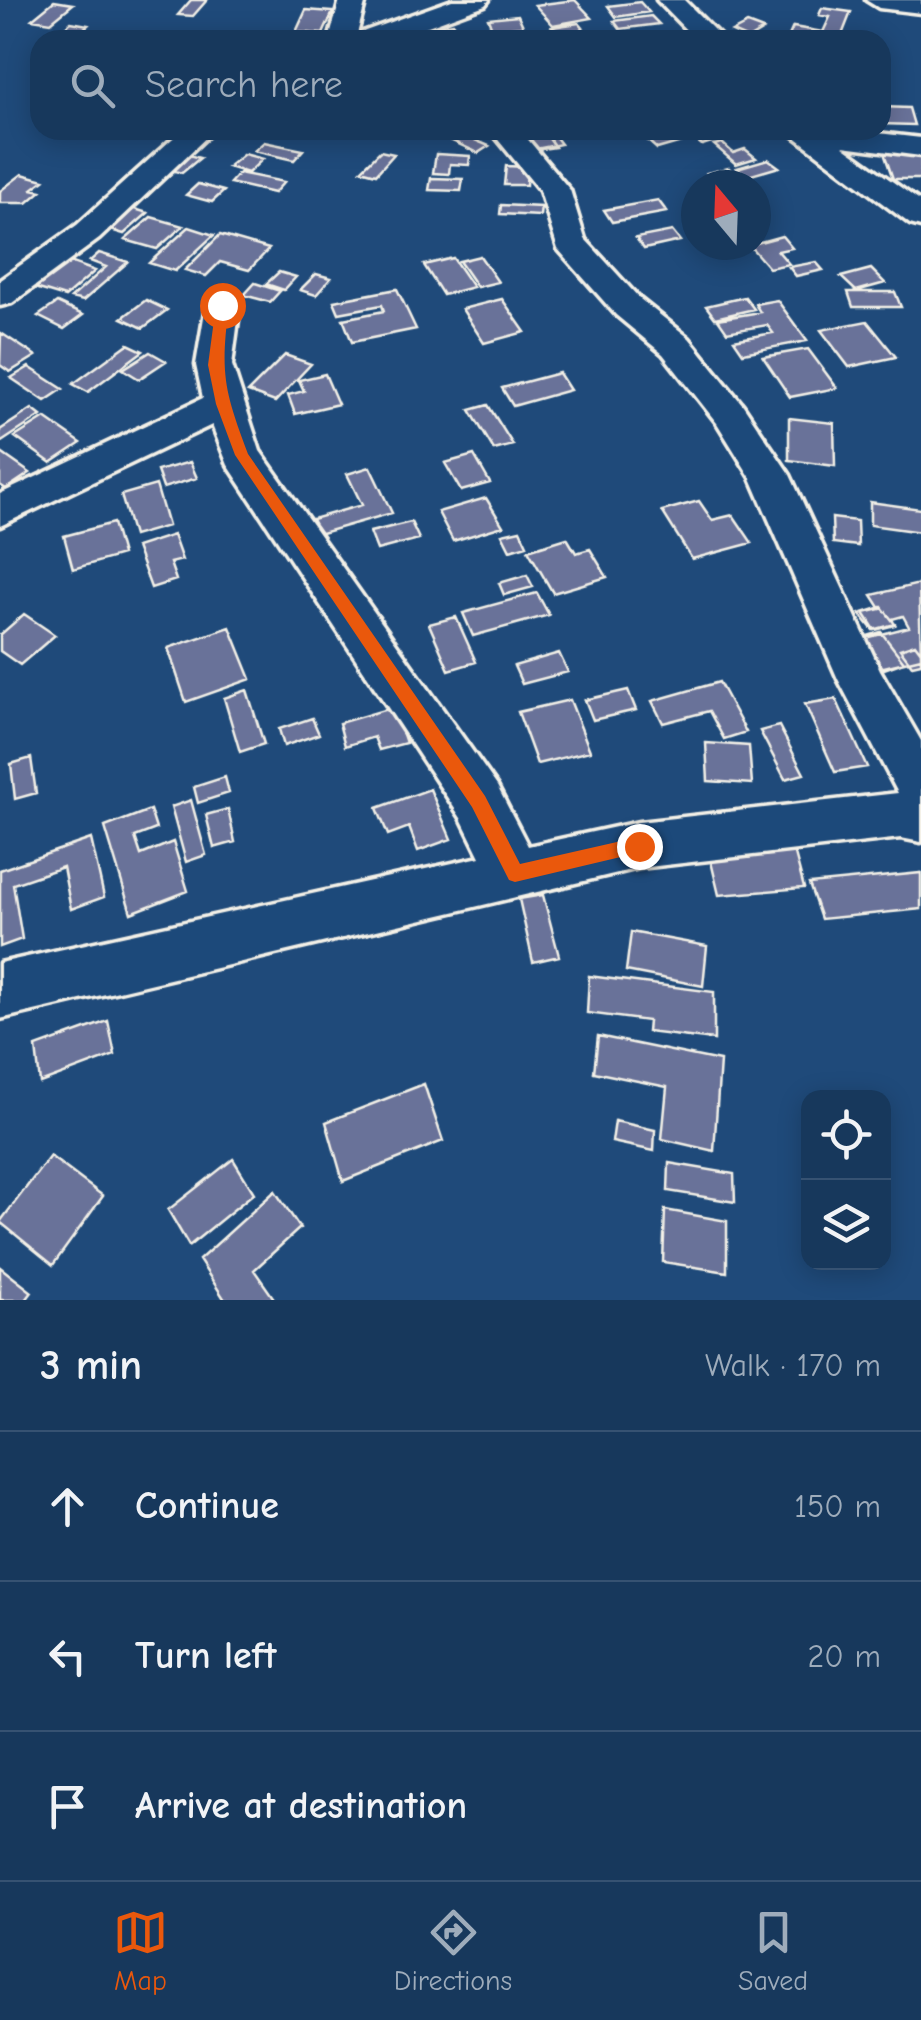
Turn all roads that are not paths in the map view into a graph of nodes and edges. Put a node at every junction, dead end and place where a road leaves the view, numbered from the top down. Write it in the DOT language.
graph roads {
  1 [pos="353,0"];
  2 [pos="476,0"];
  3 [pos="670,0"];
  4 [pos="879,0"];
  5 [pos="921,5"];
  6 [pos="345,30"];
  7 [pos="417,30"];
  8 [pos="701,30"];
  9 [pos="189,140"];
  10 [pos="513,140"];
  11 [pos="815,140"];
  12 [pos="874,140"];
  13 [pos="921,146"];
  14 [pos="921,216"];
  15 [pos="0,296"];
  16 [pos="222,305"];
  17 [pos="222,404"];
  18 [pos="0,511"];
  19 [pos="921,786"];
  20 [pos="921,820"];
  21 [pos="515,874"];
  22 [pos="0,991"];
  1 -- 6 [label="street"];
  2 -- 7 [label="street"];
  3 -- 8 [label="street"];
  4 -- 5 [label="street"];
  9 -- 15 [label="street"];
  10 -- 19 [label="street"];
  11 -- 14 [label="street"];
  12 -- 13 [label="street"];
  16 -- 17 [label="street"];
  17 -- 18 [label="street"];
  17 -- 21 [label="street"];
  20 -- 21 [label="street"];
  21 -- 22 [label="street"];
}
